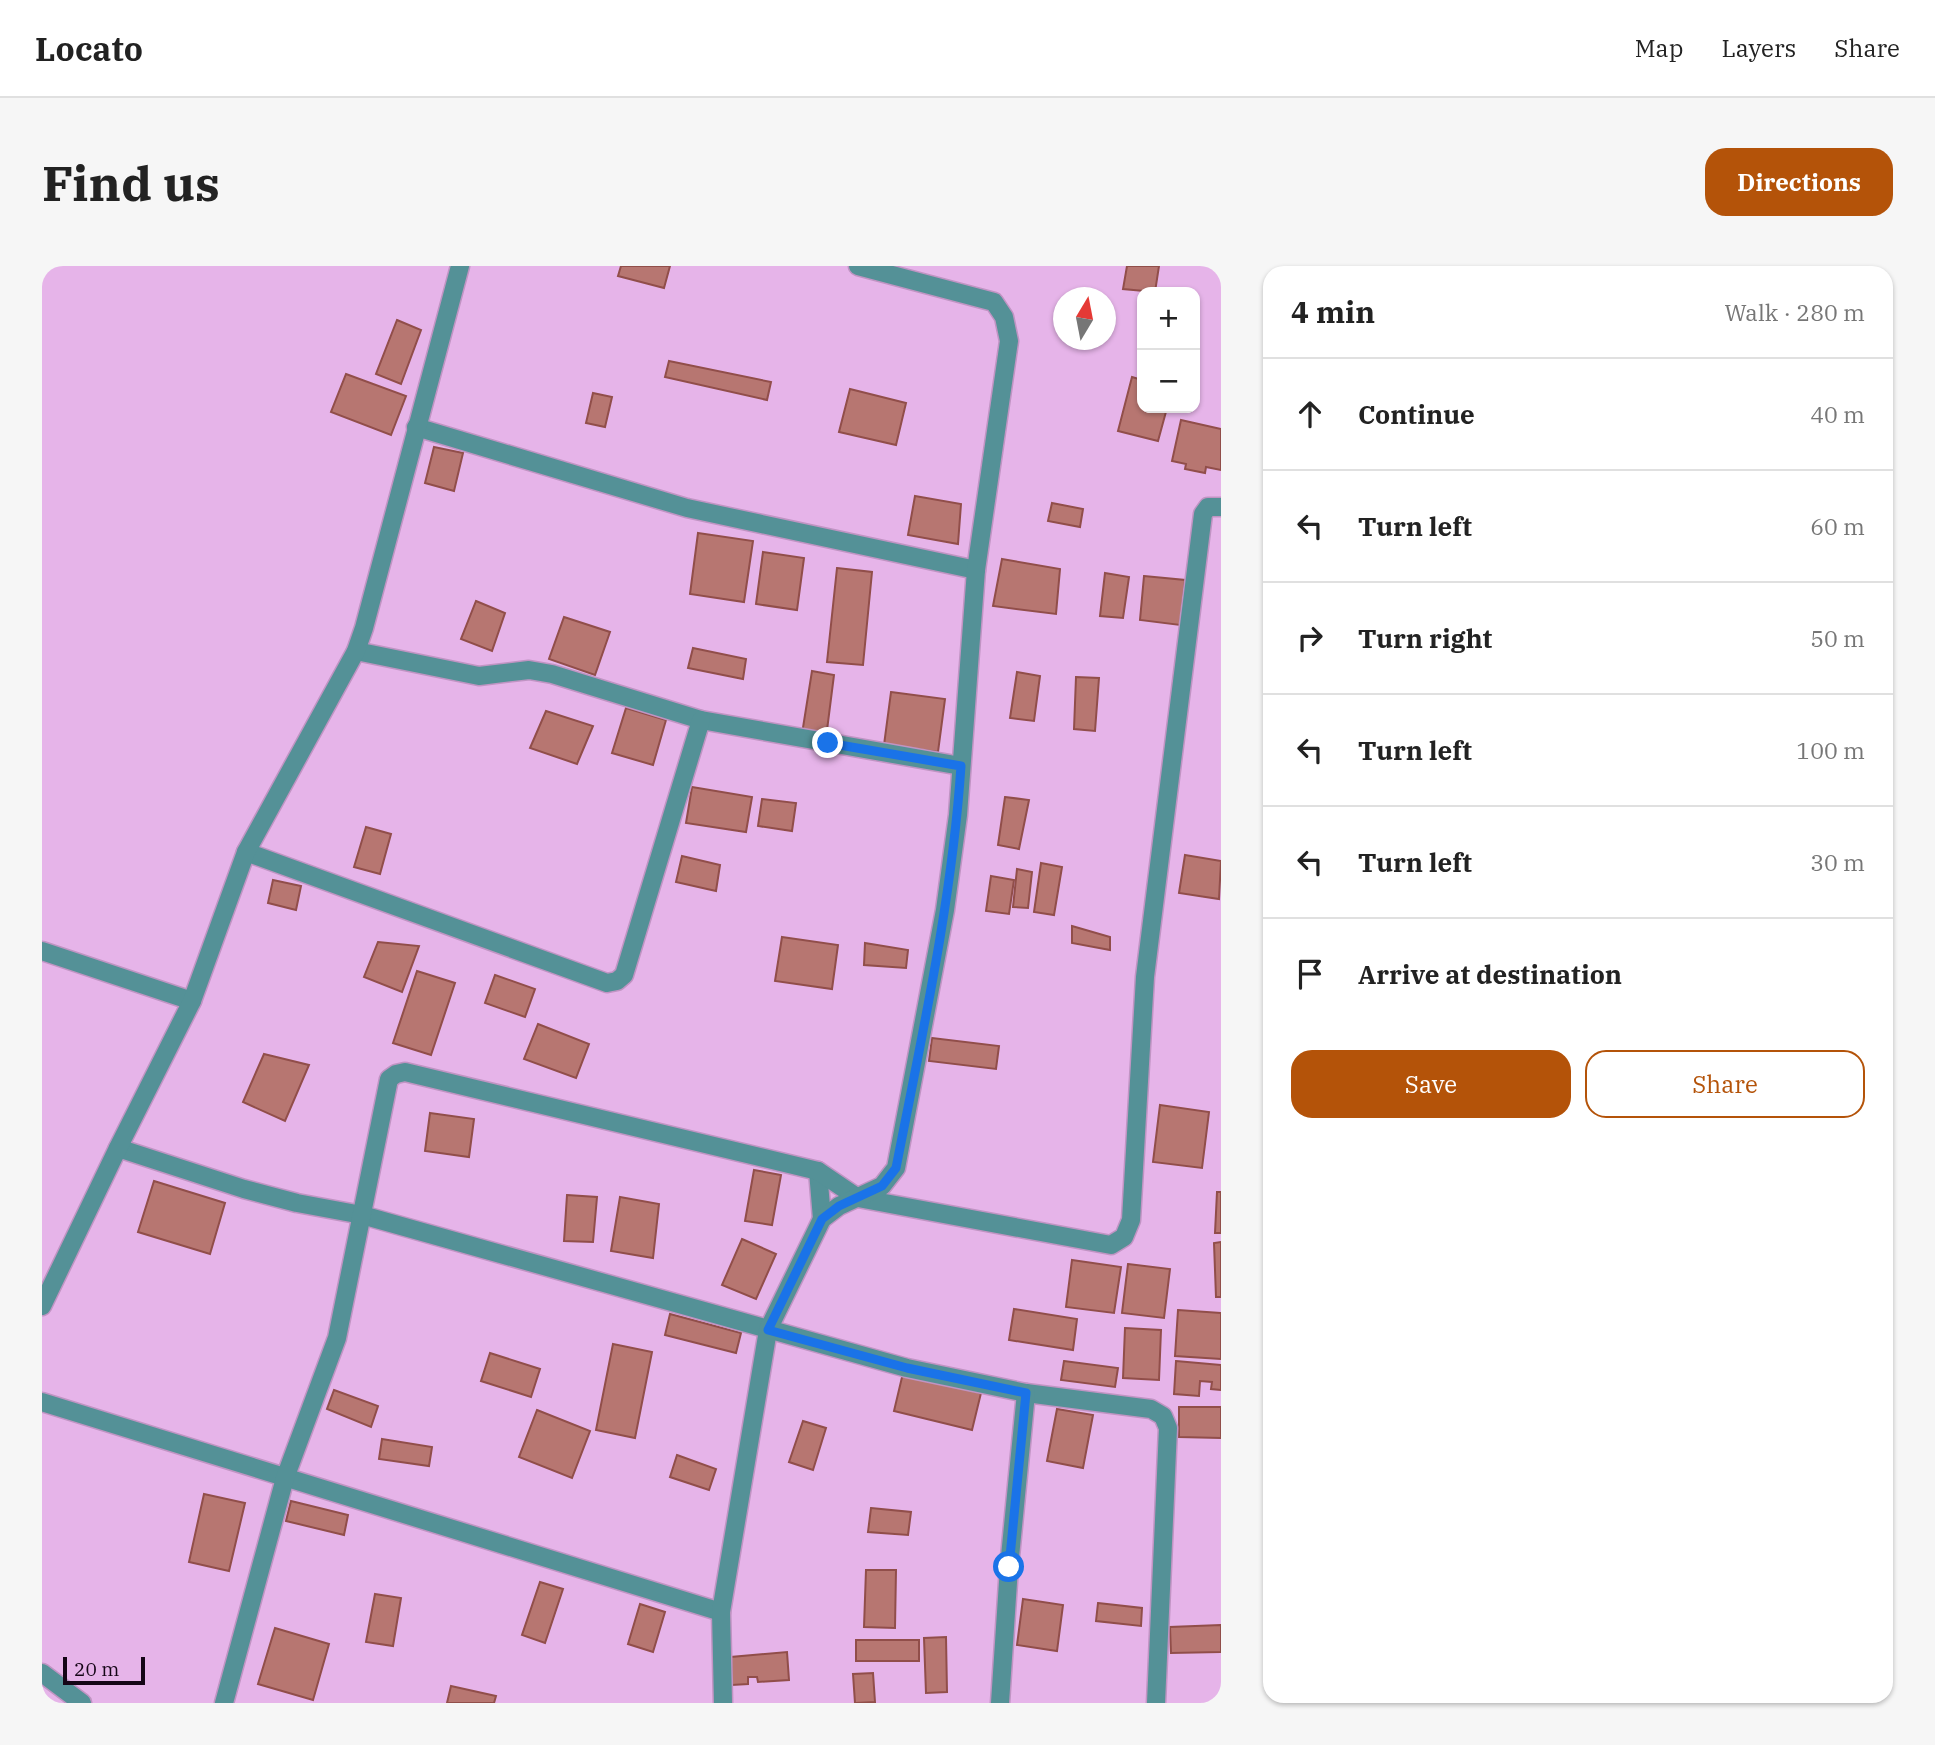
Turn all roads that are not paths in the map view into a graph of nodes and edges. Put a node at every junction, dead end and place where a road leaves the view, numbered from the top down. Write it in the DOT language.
graph roads {
  1 [pos="460,266"];
  2 [pos="858,266"];
  3 [pos="416,427"];
  4 [pos="1221,507"];
  5 [pos="976,570"];
  6 [pos="356,651"];
  7 [pos="701,720"];
  8 [pos="961,766"];
  9 [pos="246,852"];
  10 [pos="42,951"];
  11 [pos="192,1001"];
  12 [pos="118,1148"];
  13 [pos="818,1171"];
  14 [pos="858,1198"];
  15 [pos="362,1215"];
  16 [pos="822,1219"];
  17 [pos="42,1307"];
  18 [pos="768,1330"];
  19 [pos="1026,1393"];
  20 [pos="42,1402"];
  21 [pos="285,1478"];
  22 [pos="721,1612"];
  23 [pos="42,1673"];
  24 [pos="82,1703"];
  25 [pos="224,1703"];
  26 [pos="723,1703"];
  27 [pos="1000,1703"];
  28 [pos="1156,1703"];
  1 -- 3 [label="street"];
  2 -- 5 [label="street"];
  3 -- 5 [label="street"];
  3 -- 6 [label="street"];
  4 -- 14 [label="street"];
  5 -- 8 [label="street"];
  6 -- 7 [label="street"];
  6 -- 9 [label="street"];
  7 -- 8 [label="street"];
  7 -- 9 [label="street"];
  8 -- 14 [label="street"];
  9 -- 11 [label="street"];
  10 -- 11 [label="street"];
  11 -- 12 [label="street"];
  12 -- 15 [label="street"];
  12 -- 17 [label="street"];
  13 -- 14 [label="street"];
  13 -- 15 [label="street"];
  13 -- 16 [label="street"];
  14 -- 16 [label="street"];
  15 -- 18 [label="street"];
  15 -- 21 [label="street"];
  16 -- 18 [label="street"];
  18 -- 19 [label="street"];
  18 -- 22 [label="street"];
  19 -- 27 [label="street"];
  19 -- 28 [label="street"];
  20 -- 21 [label="street"];
  21 -- 22 [label="street"];
  21 -- 25 [label="street"];
  22 -- 26 [label="street"];
  23 -- 24 [label="street"];
}
